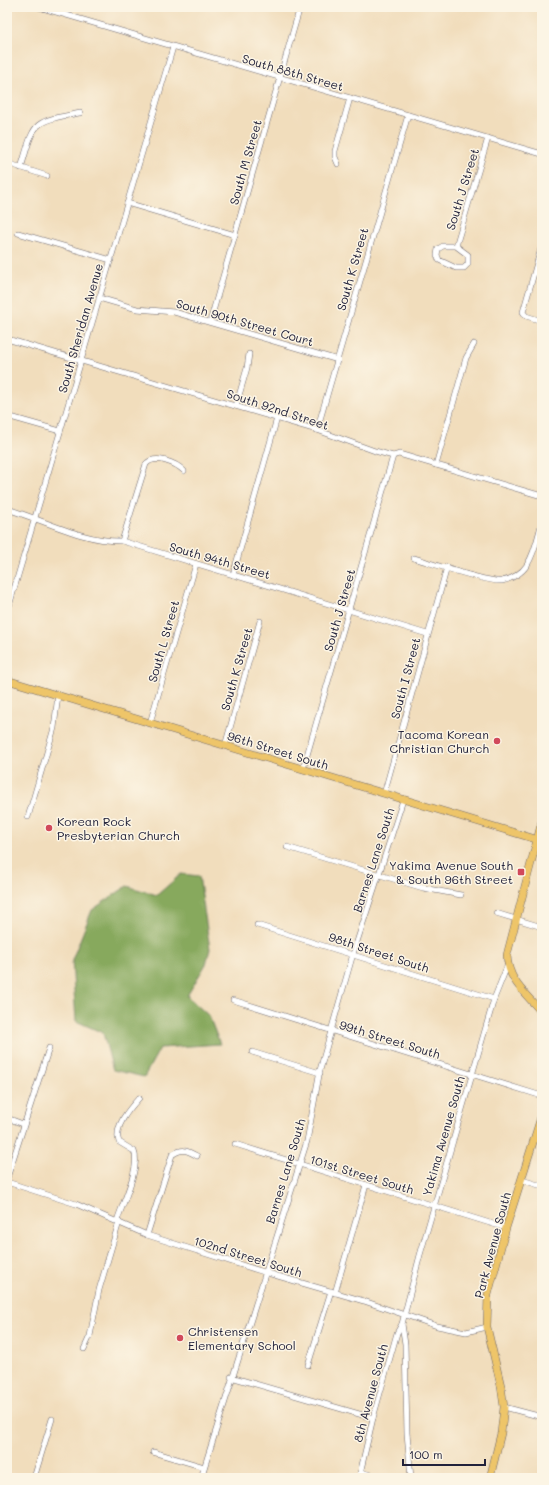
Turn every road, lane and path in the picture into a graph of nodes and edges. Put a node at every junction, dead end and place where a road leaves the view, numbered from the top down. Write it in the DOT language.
graph roads {
  1 [pos="39,7"];
  2 [pos="300,7"];
  3 [pos="173,47"];
  4 [pos="279,78"];
  5 [pos="350,98"];
  6 [pos="80,113"];
  7 [pos="408,115"];
  8 [pos="488,138"];
  9 [pos="542,154"];
  10 [pos="7,163"];
  11 [pos="338,164"];
  12 [pos="21,168"];
  13 [pos="46,176"];
  14 [pos="127,203"];
  15 [pos="18,233"];
  16 [pos="235,235"];
  17 [pos="542,245"];
  18 [pos="456,246"];
  19 [pos="110,260"];
  20 [pos="99,298"];
  21 [pos="542,321"];
  22 [pos="210,322"];
  23 [pos="7,339"];
  24 [pos="474,344"];
  25 [pos="249,354"];
  26 [pos="81,360"];
  27 [pos="338,360"];
  28 [pos="236,406"];
  29 [pos="7,416"];
  30 [pos="277,418"];
  31 [pos="318,430"];
  32 [pos="60,431"];
  33 [pos="393,456"];
  34 [pos="436,465"];
  35 [pos="184,471"];
  36 [pos="542,496"];
  37 [pos="7,509"];
  38 [pos="35,517"];
  39 [pos="542,522"];
  40 [pos="122,541"];
  41 [pos="414,558"];
  42 [pos="196,564"];
  43 [pos="446,568"];
  44 [pos="233,575"];
  45 [pos="10,595"];
  46 [pos="350,610"];
  47 [pos="7,613"];
  48 [pos="260,621"];
  49 [pos="428,634"];
  50 [pos="7,680"];
  51 [pos="58,695"];
  52 [pos="150,723"];
  53 [pos="225,746"];
  54 [pos="303,769"];
  55 [pos="384,794"];
  56 [pos="403,800"];
  57 [pos="28,817"];
  58 [pos="542,821"];
  59 [pos="539,840"];
  60 [pos="287,846"];
  61 [pos="379,874"];
  62 [pos="461,895"];
  63 [pos="496,913"];
  64 [pos="515,919"];
  65 [pos="257,925"];
  66 [pos="542,927"];
  67 [pos="353,954"];
  68 [pos="508,964"];
  69 [pos="494,999"];
  70 [pos="233,1000"];
  71 [pos="542,1013"];
  72 [pos="331,1031"];
  73 [pos="48,1048"];
  74 [pos="252,1052"];
  75 [pos="320,1073"];
  76 [pos="471,1075"];
  77 [pos="542,1096"];
  78 [pos="139,1098"];
  79 [pos="542,1114"];
  80 [pos="7,1118"];
  81 [pos="23,1124"];
  82 [pos="235,1144"];
  83 [pos="197,1156"];
  84 [pos="300,1165"];
  85 [pos="7,1178"];
  86 [pos="522,1180"];
  87 [pos="7,1182"];
  88 [pos="366,1185"];
  89 [pos="542,1186"];
  90 [pos="435,1206"];
  91 [pos="118,1221"];
  92 [pos="506,1228"];
  93 [pos="147,1235"];
  94 [pos="264,1272"];
  95 [pos="333,1292"];
  96 [pos="404,1315"];
  97 [pos="402,1324"];
  98 [pos="487,1327"];
  99 [pos="84,1349"];
  100 [pos="308,1365"];
  101 [pos="232,1377"];
  102 [pos="504,1407"];
  103 [pos="542,1417"];
  104 [pos="373,1418"];
  105 [pos="52,1419"];
  106 [pos="153,1452"];
  107 [pos="204,1467"];
  108 [pos="361,1472"];
  109 [pos="34,1478"];
  110 [pos="201,1478"];
  111 [pos="359,1478"];
  112 [pos="381,1478"];
  113 [pos="411,1478"];
  114 [pos="490,1478"];
  1 -- 3 [label="street, South 88th Street"];
  2 -- 4 [label="street, South M Street"];
  3 -- 4 [label="street, South 88th Street"];
  3 -- 14 [label="street, South Sheridan Avenue"];
  4 -- 5 [label="street, South 88th Street"];
  4 -- 16 [label="street, South M Street"];
  5 -- 7 [label="street, South 88th Street"];
  5 -- 11 [label="street"];
  6 -- 12 [label="street"];
  7 -- 8 [label="street, South 88th Street"];
  7 -- 27 [label="street, South K Street"];
  8 -- 9 [label="street, South 88th Street"];
  8 -- 18 [label="street, South J Street"];
  10 -- 12 [label="street"];
  12 -- 13 [label="street"];
  14 -- 16 [label="street"];
  14 -- 19 [label="street, South Sheridan Avenue"];
  15 -- 19 [label="street"];
  16 -- 22 [label="street, South M Street"];
  17 -- 21 [label="street"];
  18 -- 18 [label="street, South J Street"];
  19 -- 20 [label="street, South Sheridan Avenue"];
  20 -- 22 [label="street, South 90th Street Court"];
  20 -- 26 [label="street, South Sheridan Avenue"];
  22 -- 27 [label="street, South 90th Street Court"];
  23 -- 26 [label="street, South 92nd Street"];
  24 -- 34 [label="street"];
  25 -- 28 [label="street"];
  26 -- 28 [label="street, South 92nd Street"];
  26 -- 32 [label="street, South Sheridan Avenue"];
  27 -- 31 [label="street, South K Street"];
  28 -- 30 [label="street, South 92nd Street"];
  29 -- 32 [label="street"];
  30 -- 31 [label="street, South 92nd Street"];
  30 -- 44 [label="street"];
  31 -- 33 [label="street, South 92nd Street"];
  32 -- 38 [label="street, South Sheridan Avenue"];
  33 -- 34 [label="street, South 92nd Street"];
  33 -- 46 [label="street, South J Street"];
  34 -- 36 [label="street, South 92nd Street"];
  35 -- 40 [label="street"];
  37 -- 38 [label="street, South 94th Street"];
  38 -- 40 [label="street, South 94th Street"];
  38 -- 45 [label="street, South Sheridan Avenue"];
  39 -- 43 [label="street"];
  40 -- 42 [label="street, South 94th Street"];
  41 -- 43 [label="street"];
  42 -- 44 [label="street, South 94th Street"];
  42 -- 52 [label="street, South L Street"];
  43 -- 49 [label="street, South I Street"];
  44 -- 46 [label="street, South 94th Street"];
  45 -- 47 [label="street, South Sheridan Avenue"];
  46 -- 49 [label="street, South 94th Street"];
  46 -- 54 [label="street, South J Street"];
  48 -- 53 [label="street, South K Street"];
  49 -- 55 [label="street, South I Street"];
  50 -- 51 [label="main road, 96th Street South"];
  51 -- 52 [label="main road, 96th Street South"];
  51 -- 57 [label="street"];
  52 -- 53 [label="main road, 96th Street South"];
  53 -- 54 [label="main road, 96th Street South"];
  54 -- 55 [label="main road, 96th Street South"];
  55 -- 56 [label="main road, 96th Street South"];
  56 -- 59 [label="main road, 96th Street South"];
  56 -- 61 [label="street, Barnes Lane South"];
  58 -- 59 [label="main road, Yakima Avenue South"];
  59 -- 64 [label="main road, Yakima Avenue South"];
  60 -- 61 [label="street"];
  61 -- 62 [label="street"];
  61 -- 67 [label="street, Barnes Lane South"];
  63 -- 64 [label="street"];
  64 -- 66 [label="street"];
  64 -- 68 [label="main road, Yakima Avenue South"];
  65 -- 67 [label="street, 98th Street South"];
  67 -- 69 [label="street, 98th Street South"];
  67 -- 72 [label="street, Barnes Lane South"];
  68 -- 69 [label="street, Yakima Avenue South"];
  68 -- 71 [label="main road, Yakima Avenue South"];
  69 -- 76 [label="street, Yakima Avenue South"];
  70 -- 72 [label="street, 99th Street South"];
  72 -- 75 [label="street, Barnes Lane South"];
  72 -- 76 [label="street, 99th Street South"];
  73 -- 81 [label="street"];
  74 -- 75 [label="street"];
  75 -- 84 [label="street, Barnes Lane South"];
  76 -- 77 [label="street, 99th Street South"];
  76 -- 90 [label="street, Yakima Avenue South"];
  78 -- 91 [label="street"];
  79 -- 86 [label="main road, Park Avenue South"];
  80 -- 81 [label="street"];
  81 -- 85 [label="street"];
  82 -- 84 [label="street, 101st Street South"];
  83 -- 93 [label="street"];
  84 -- 88 [label="street, 101st Street South"];
  84 -- 94 [label="street, Barnes Lane South"];
  86 -- 89 [label="street"];
  86 -- 92 [label="main road, Park Avenue South"];
  87 -- 91 [label="street, 102nd Street South"];
  88 -- 90 [label="street, 101st Street South"];
  88 -- 95 [label="street"];
  90 -- 92 [label="street, 101st Street South"];
  90 -- 96 [label="street, Yakima Avenue South"];
  91 -- 93 [label="street, 102nd Street South"];
  91 -- 99 [label="street"];
  92 -- 98 [label="main road, Park Avenue South"];
  93 -- 94 [label="street, 102nd Street South"];
  94 -- 95 [label="street, 102nd Street South"];
  94 -- 101 [label="street, Barnes Lane South"];
  95 -- 96 [label="street, 102nd Street South"];
  95 -- 100 [label="street"];
  96 -- 97 [label="street, 8th Avenue South"];
  96 -- 98 [label="street, 102nd Street South"];
  97 -- 104 [label="street, 8th Avenue South"];
  97 -- 113 [label="street"];
  98 -- 102 [label="main road, Park Avenue South"];
  101 -- 104 [label="street"];
  101 -- 107 [label="street, Barnes Lane South"];
  102 -- 103 [label="street"];
  102 -- 114 [label="main road, Park Avenue South"];
  104 -- 108 [label="street, 8th Avenue South"];
  105 -- 109 [label="street"];
  106 -- 107 [label="street"];
  107 -- 110 [label="street, Barnes Lane South"];
  108 -- 111 [label="street, 8th Avenue South"];
  108 -- 112 [label="street"];
}
